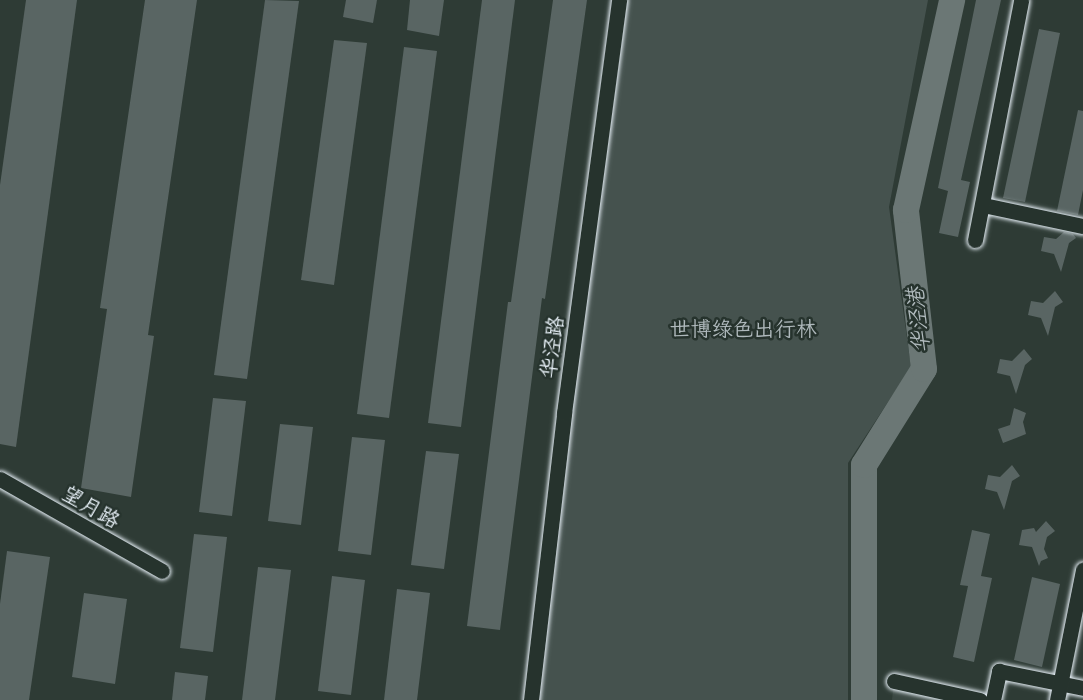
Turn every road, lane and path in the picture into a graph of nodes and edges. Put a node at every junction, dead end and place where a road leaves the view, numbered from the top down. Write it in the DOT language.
graph roads {
  1 [pos="619,0"];
  2 [pos="1021,0"];
  3 [pos="983,205"];
  4 [pos="1083,226"];
  5 [pos="975,240"];
  6 [pos="0,479"];
  7 [pos="1083,570"];
  8 [pos="162,571"];
  9 [pos="894,681"];
  10 [pos="1060,683"];
  11 [pos="1083,688"];
  12 [pos="531,700"];
  13 [pos="980,700"];
  14 [pos="993,700"];
  15 [pos="1057,700"];
  1 -- 12 [label="street, 华泾路"];
  2 -- 3 [label="street"];
  3 -- 4 [label="street"];
  3 -- 5 [label="street"];
  6 -- 8 [label="street, 望月路"];
  7 -- 10 [label="street"];
  9 -- 13 [label="street"];
  10 -- 11 [label="street"];
  10 -- 14 [label="street"];
  10 -- 15 [label="street"];
}
